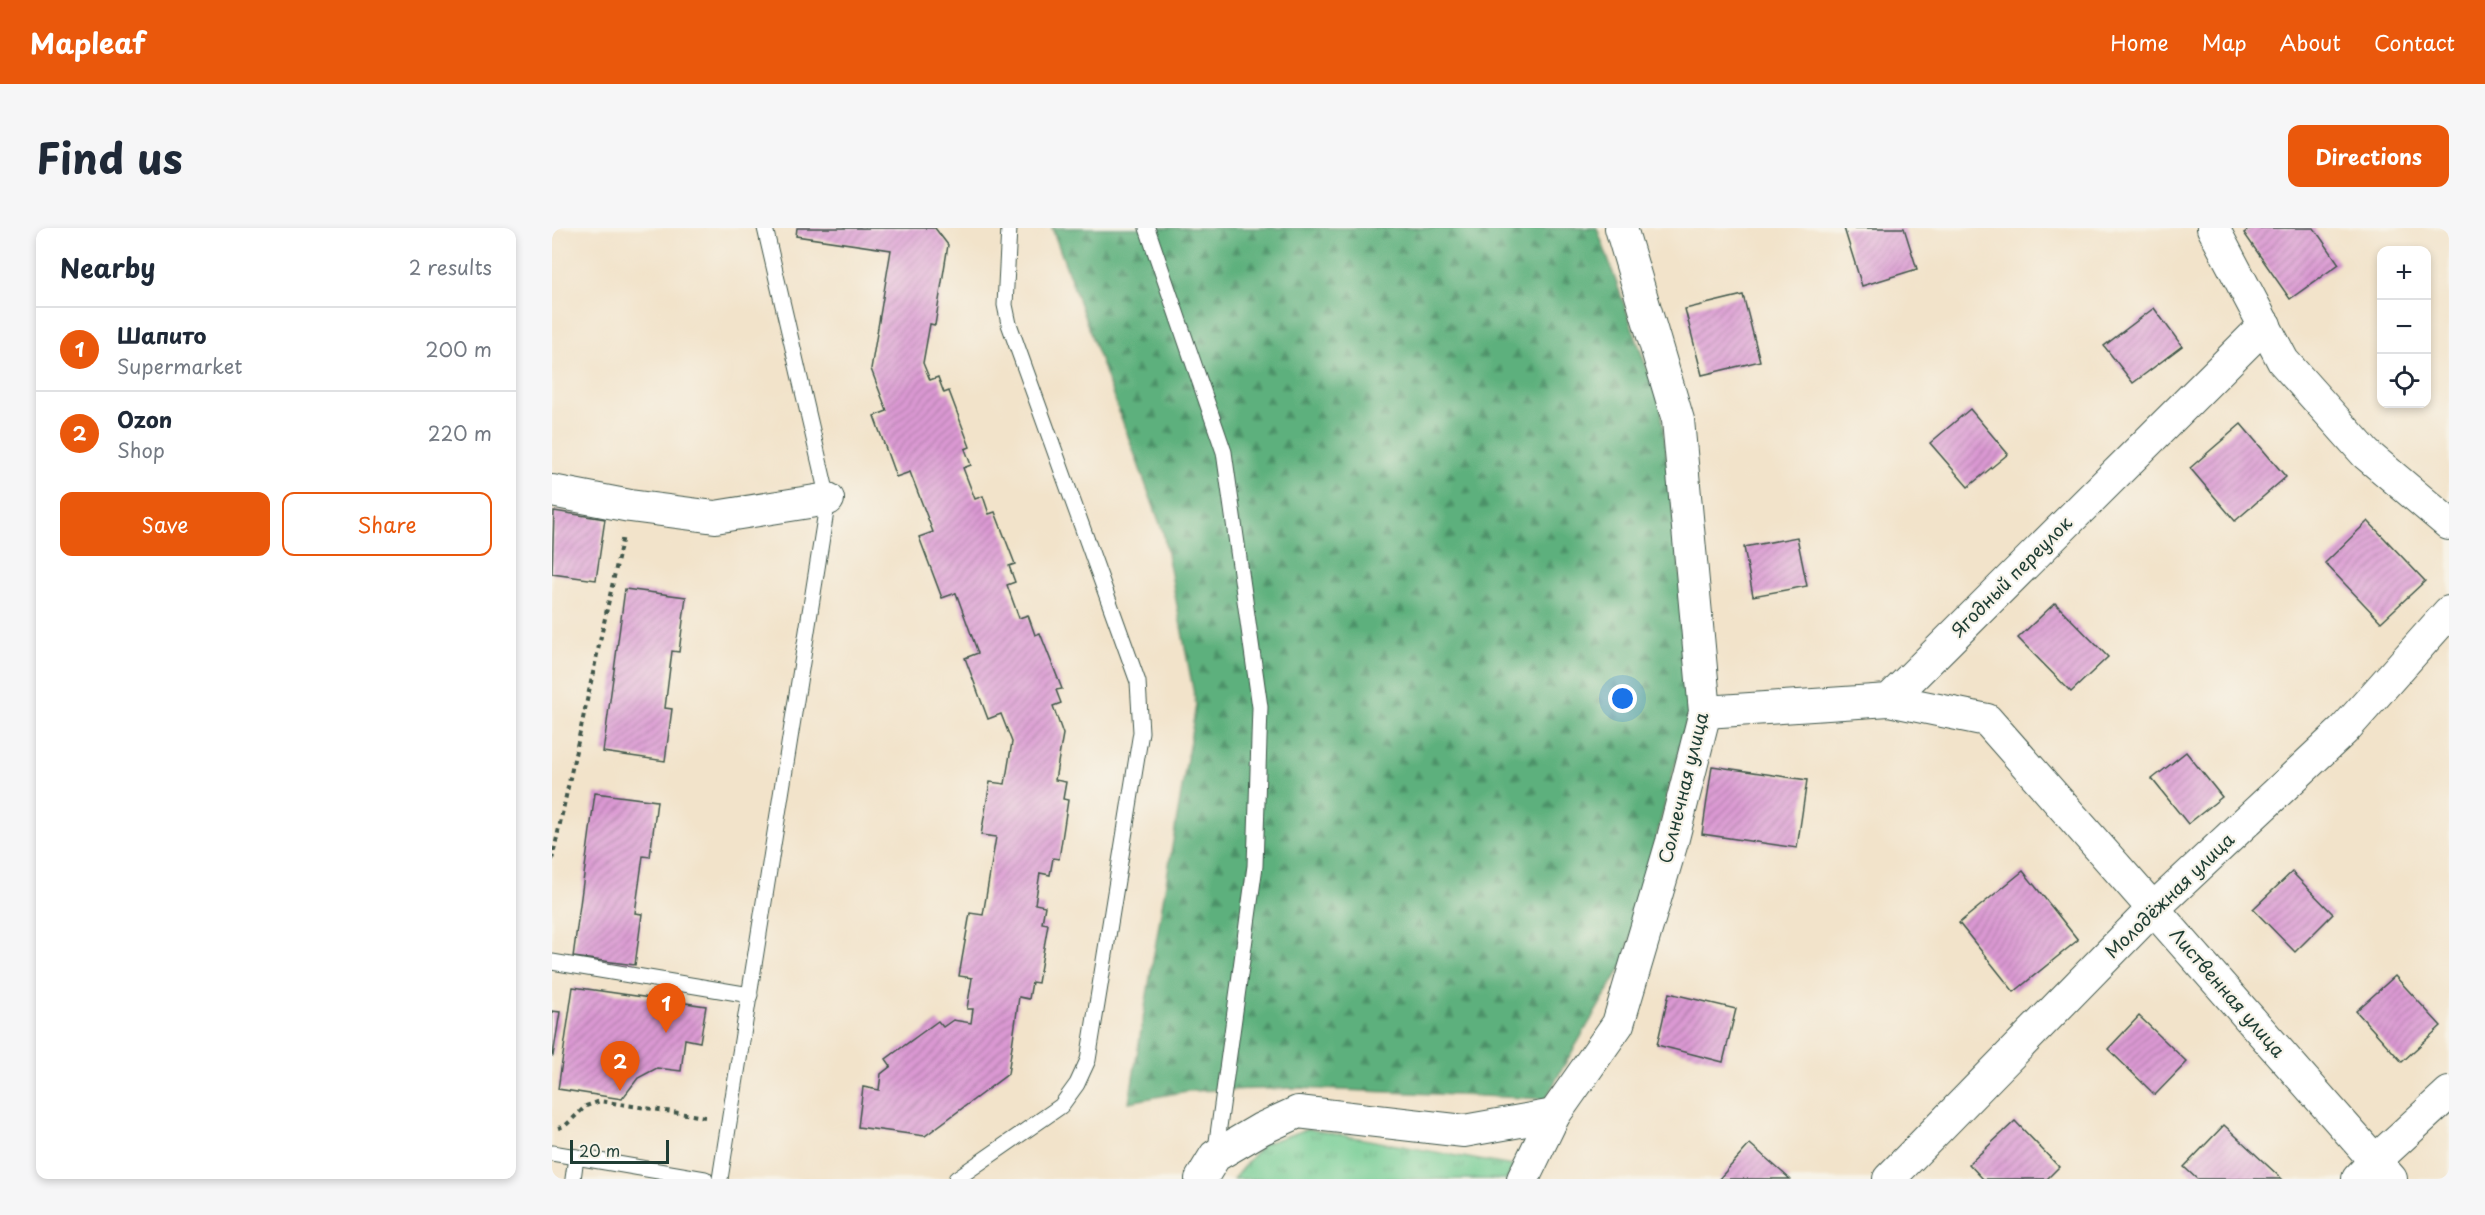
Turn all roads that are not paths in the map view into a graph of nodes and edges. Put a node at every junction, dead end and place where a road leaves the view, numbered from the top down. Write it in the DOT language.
graph roads {
  1 [pos="765,228"];
  2 [pos="1009,228"];
  3 [pos="1147,228"];
  4 [pos="1621,228"];
  5 [pos="2213,228"];
  6 [pos="2265,325"];
  7 [pos="552,490"];
  8 [pos="828,500"];
  9 [pos="2449,524"];
  10 [pos="2449,612"];
  11 [pos="1888,700"];
  12 [pos="1705,712"];
  13 [pos="2154,908"];
  14 [pos="552,962"];
  15 [pos="750,994"];
  16 [pos="2449,1093"];
  17 [pos="1554,1114"];
  18 [pos="552,1153"];
  19 [pos="576,1157"];
  20 [pos="1208,1168"];
  21 [pos="2375,1173"];
  22 [pos="573,1179"];
  23 [pos="705,1179"];
  24 [pos="720,1179"];
  25 [pos="956,1179"];
  26 [pos="1523,1179"];
  27 [pos="1889,1179"];
  1 -- 8 [label="lane"];
  2 -- 25 [label="lane"];
  3 -- 20 [label="lane"];
  4 -- 12 [label="street, Солнечная улица"];
  5 -- 6 [label="street"];
  6 -- 9 [label="street"];
  6 -- 11 [label="street, Ягодный переулок"];
  7 -- 8 [label="street"];
  8 -- 15 [label="lane"];
  10 -- 13 [label="street, Молодёжная улица"];
  11 -- 12 [label="street"];
  11 -- 13 [label="street, Лиственная улица"];
  12 -- 17 [label="street, Солнечная улица"];
  13 -- 21 [label="street, Лиственная улица"];
  13 -- 27 [label="street, Молодёжная улица"];
  14 -- 15 [label="lane"];
  15 -- 24 [label="lane"];
  16 -- 21 [label="street"];
  17 -- 20 [label="street"];
  17 -- 26 [label="street, Солнечная улица"];
  18 -- 19 [label="lane"];
  19 -- 22 [label="lane"];
  19 -- 23 [label="lane"];
}
